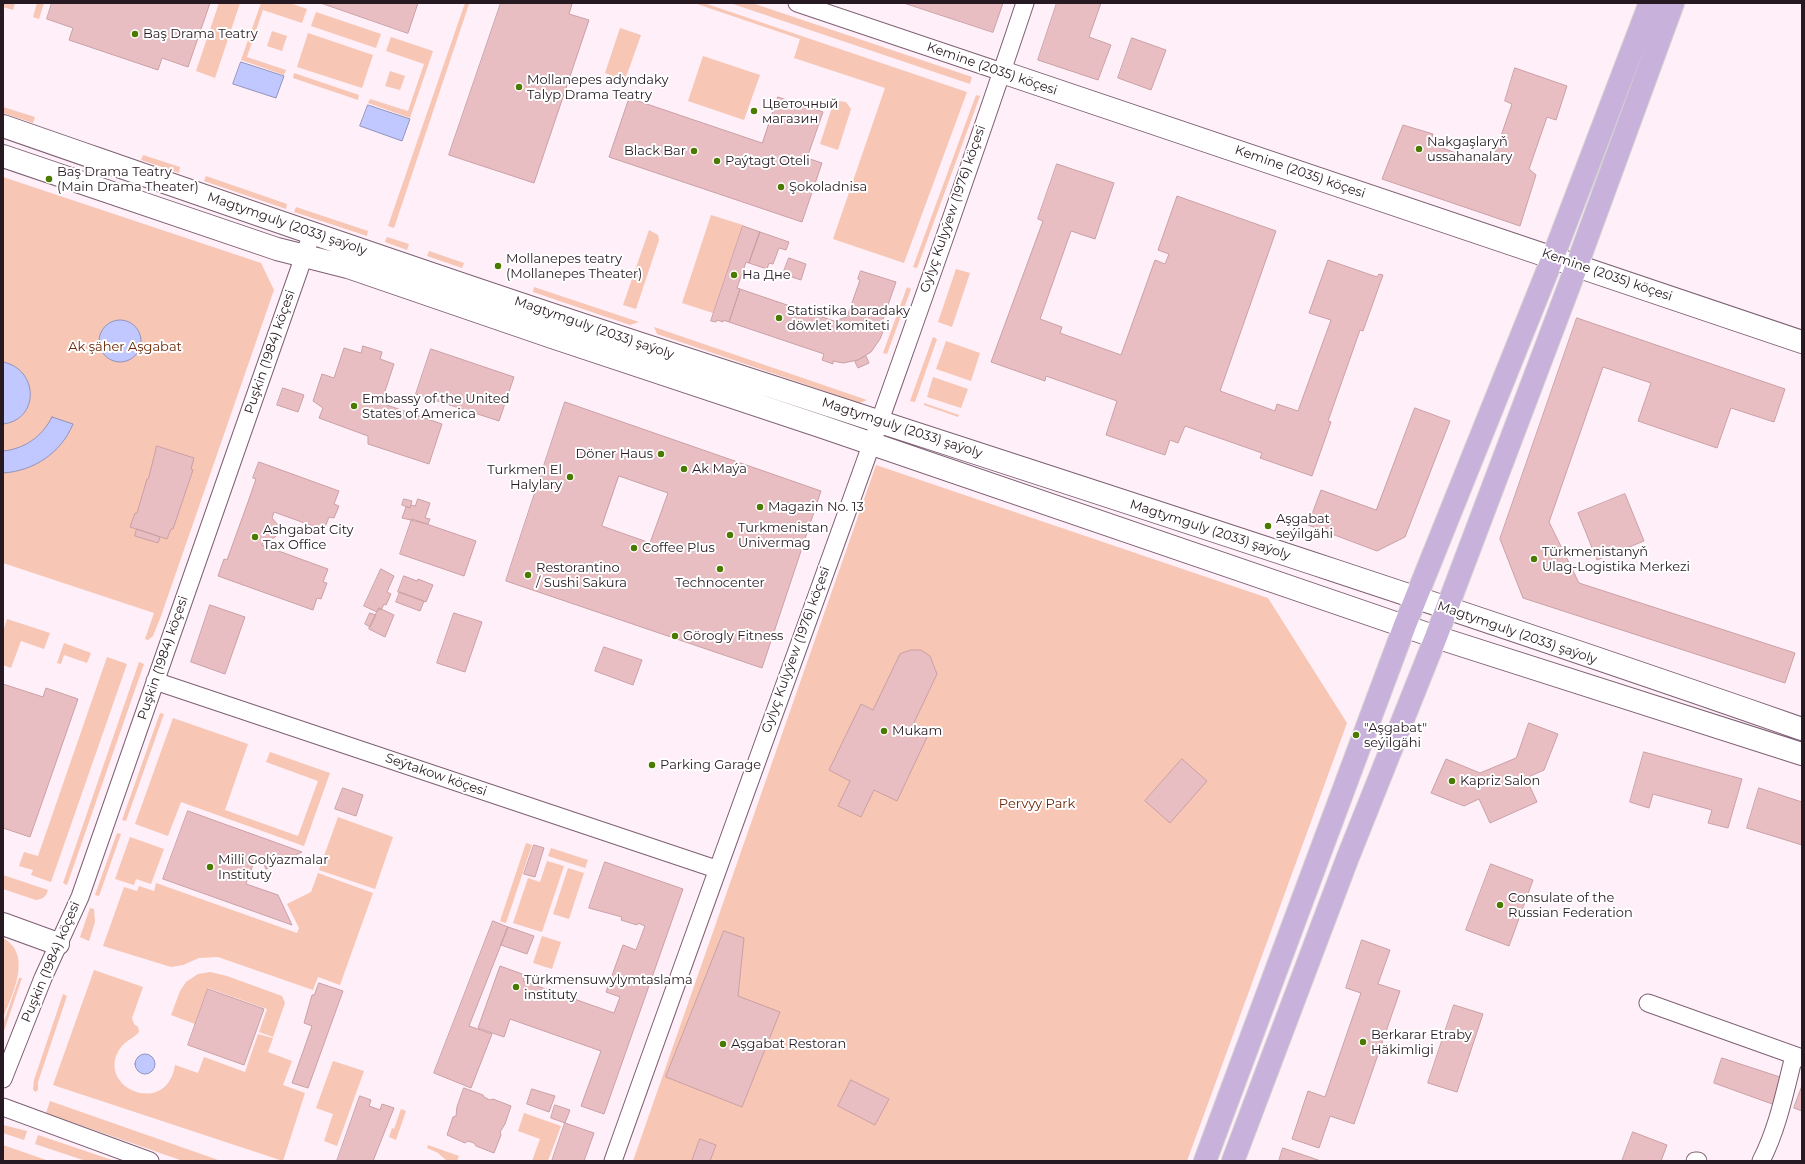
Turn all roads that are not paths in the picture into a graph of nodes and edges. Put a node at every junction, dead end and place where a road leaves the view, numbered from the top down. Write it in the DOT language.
graph roads {
  1 [pos="797,3"];
  2 [pos="1025,3"];
  3 [pos="1650,3"];
  4 [pos="1673,3"];
  5 [pos="1002,72"];
  6 [pos="3,126"];
  7 [pos="3,156"];
  8 [pos="312,233"];
  9 [pos="304,256"];
  10 [pos="1553,257"];
  11 [pos="1577,265"];
  12 [pos="1802,342"];
  13 [pos="880,421"];
  14 [pos="871,444"];
  15 [pos="1417,598"];
  16 [pos="1446,608"];
  17 [pos="1405,625"];
  18 [pos="1436,637"];
  19 [pos="155,681"];
  20 [pos="1802,729"];
  21 [pos="1802,754"];
  22 [pos="716,869"];
  23 [pos="3,924"];
  24 [pos="58,944"];
  25 [pos="1648,1003"];
  26 [pos="1798,1057"];
  27 [pos="3,1079"];
  28 [pos="3,1107"];
  29 [pos="150,1161"];
  30 [pos="614,1161"];
  31 [pos="1205,1161"];
  32 [pos="1233,1161"];
  33 [pos="1760,1161"];
  1 -- 5 [label="street, Kemine (2035) köçesi"];
  2 -- 5 [label="street, Gylyç Kulyýew (1976) köçesi"];
  3 -- 10 [label="main road"];
  4 -- 11 [label="main road"];
  5 -- 10 [label="main road, Kemine (2035) köçesi"];
  5 -- 13 [label="street, Gylyç Kulyýew (1976) köçesi"];
  6 -- 8 [label="main road, Magtymguly (2033) şaýoly"];
  7 -- 9 [label="main road, Magtymguly (2033) şaýoly"];
  8 -- 9 [label="street, Puşkin (1984) köçesi"];
  8 -- 13 [label="main road, Magtymguly (2033) şaýoly"];
  9 -- 14 [label="main road, Magtymguly (2033) şaýoly"];
  9 -- 19 [label="street, Puşkin (1984) köçesi"];
  10 -- 11 [label="main road, Kemine (2035) köçesi"];
  10 -- 15 [label="main road"];
  11 -- 12 [label="main road, Kemine (2035) köçesi"];
  11 -- 16 [label="main road"];
  13 -- 14 [label="street, Gylyç Kulyýew (1976) köçesi"];
  13 -- 15 [label="main road, Magtymguly (2033) şaýoly"];
  14 -- 17 [label="main road, Magtymguly (2033) şaýoly"];
  14 -- 22 [label="street, Gylyç Kulyýew (1976) köçesi"];
  15 -- 16 [label="main road, Magtymguly (2033) şaýoly"];
  15 -- 17 [label="main road"];
  16 -- 18 [label="main road"];
  16 -- 20 [label="main road, Magtymguly (2033) şaýoly"];
  17 -- 18 [label="main road, Magtymguly (2033) şaýoly"];
  17 -- 31 [label="main road"];
  18 -- 21 [label="main road, Magtymguly (2033) şaýoly"];
  18 -- 32 [label="main road"];
  19 -- 22 [label="street, Seýtakow köçesi"];
  19 -- 24 [label="street, Puşkin (1984) köçesi"];
  22 -- 30 [label="street, Gylyç Kulyýew (1976) köçesi"];
  23 -- 24 [label="main road"];
  24 -- 27 [label="street, Puşkin (1984) köçesi"];
  25 -- 26 [label="street"];
  26 -- 33 [label="street"];
  28 -- 29 [label="street"];
}
